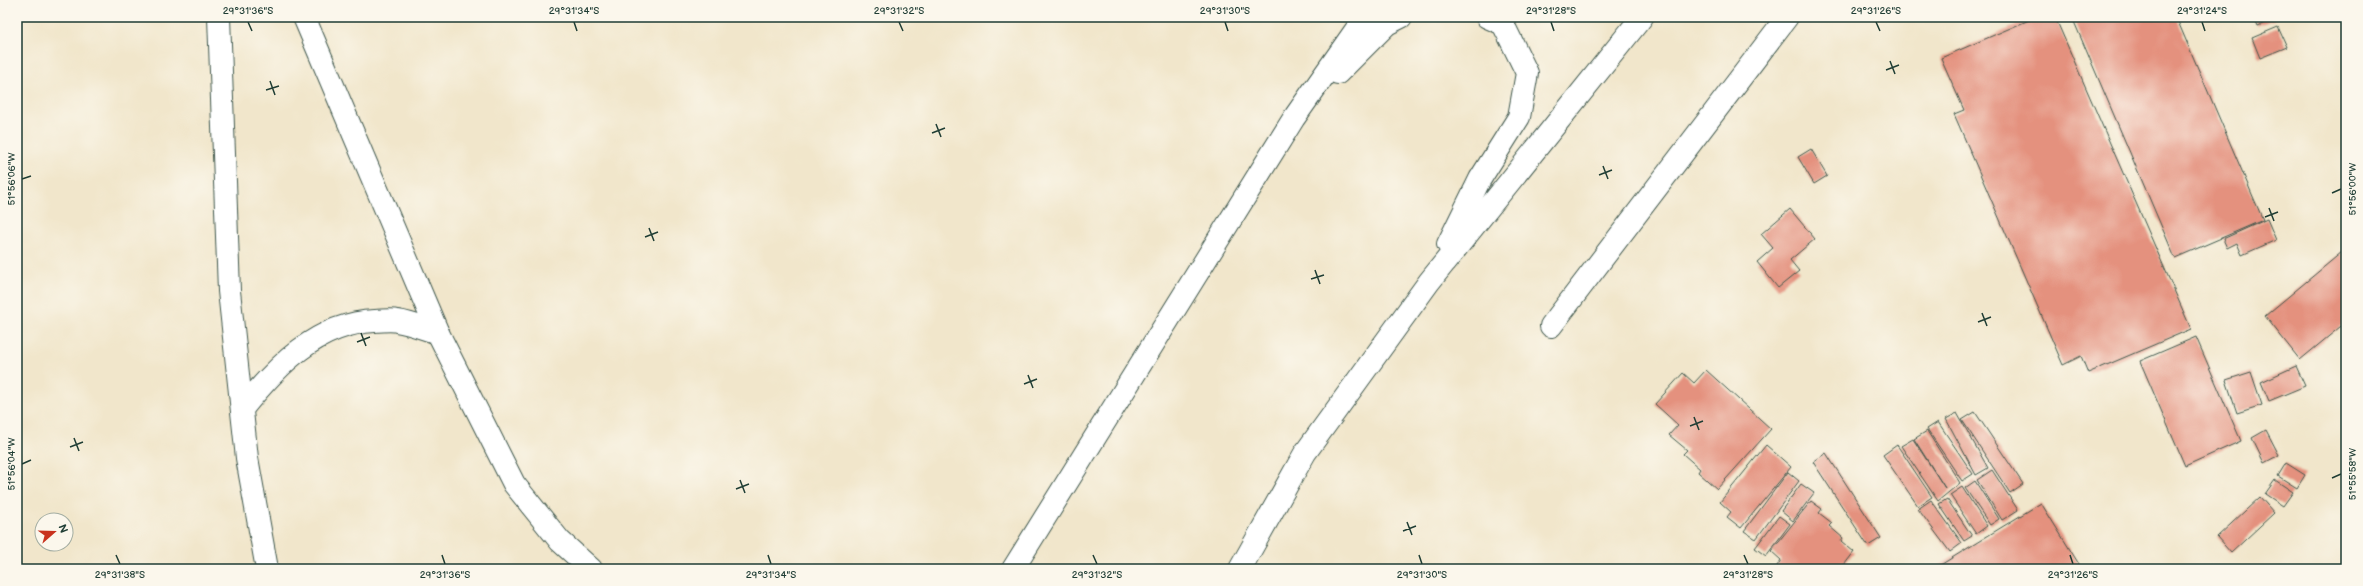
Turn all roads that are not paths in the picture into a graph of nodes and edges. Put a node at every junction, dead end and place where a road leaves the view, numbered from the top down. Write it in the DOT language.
graph roads {
  1 [pos="219,17"];
  2 [pos="304,17"];
  3 [pos="1365,17"];
  4 [pos="1401,17"];
  5 [pos="1487,17"];
  6 [pos="1642,17"];
  7 [pos="1787,17"];
  8 [pos="1294,118"];
  9 [pos="1429,282"];
  10 [pos="1551,326"];
  11 [pos="438,333"];
  12 [pos="242,409"];
  13 [pos="267,569"];
  14 [pos="591,569"];
  15 [pos="1013,569"];
  16 [pos="1240,569"];
  1 -- 12 [label="main road"];
  2 -- 11 [label="main road"];
  3 -- 8 [label="main road"];
  4 -- 8 [label="main road"];
  5 -- 9 [label="main road"];
  6 -- 9 [label="main road"];
  7 -- 10 [label="main road"];
  8 -- 15 [label="main road"];
  9 -- 16 [label="main road"];
  11 -- 12 [label="main road"];
  11 -- 14 [label="main road"];
  12 -- 13 [label="main road"];
}
